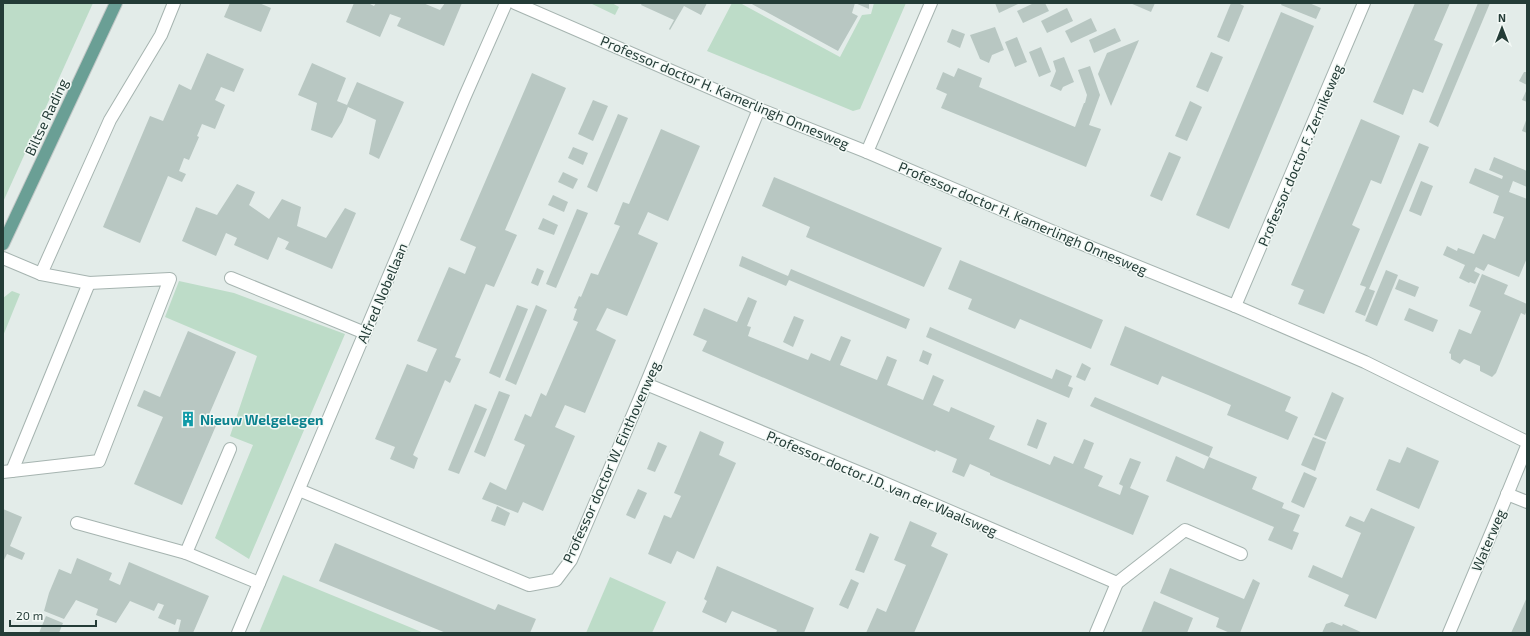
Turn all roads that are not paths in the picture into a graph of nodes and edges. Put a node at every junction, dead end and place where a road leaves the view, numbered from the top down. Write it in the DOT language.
graph roads {
  1 [pos="116,3"];
  2 [pos="174,3"];
  3 [pos="506,3"];
  4 [pos="515,3"];
  5 [pos="931,3"];
  6 [pos="1364,3"];
  7 [pos="759,109"];
  8 [pos="867,152"];
  9 [pos="3,244"];
  10 [pos="3,258"];
  11 [pos="42,274"];
  12 [pos="231,278"];
  13 [pos="89,283"];
  14 [pos="1235,306"];
  15 [pos="365,333"];
  16 [pos="646,384"];
  17 [pos="1527,442"];
  18 [pos="1527,446"];
  19 [pos="230,449"];
  20 [pos="8,472"];
  21 [pos="299,490"];
  22 [pos="1508,494"];
  23 [pos="1527,502"];
  24 [pos="77,523"];
  25 [pos="186,553"];
  26 [pos="1242,554"];
  27 [pos="259,583"];
  28 [pos="1117,583"];
  29 [pos="238,633"];
  30 [pos="1096,633"];
  31 [pos="1449,633"];
  1 -- 9 [label="main road, Biltse Rading"];
  2 -- 11 [label="street"];
  3 -- 15 [label="street, Alfred Nobellaan"];
  4 -- 7 [label="street, Professor doctor H. Kamerlingh Onnesweg"];
  5 -- 8 [label="street"];
  6 -- 14 [label="street, Professor doctor F. Zernikeweg"];
  7 -- 8 [label="street, Professor doctor H. Kamerlingh Onnesweg"];
  7 -- 16 [label="street, Professor doctor W. Einthovenweg"];
  8 -- 14 [label="street, Professor doctor H. Kamerlingh Onnesweg"];
  10 -- 11 [label="street"];
  11 -- 13 [label="street"];
  12 -- 15 [label="street"];
  13 -- 20 [label="street"];
  13 -- 20 [label="street"];
  14 -- 17 [label="street, Professor doctor H. Kamerlingh Onnesweg"];
  15 -- 21 [label="street, Alfred Nobellaan"];
  16 -- 21 [label="street, Professor doctor W. Einthovenweg"];
  16 -- 28 [label="street, Professor doctor J.D. van der Waalsweg"];
  18 -- 22 [label="street, Waterweg"];
  19 -- 25 [label="street"];
  21 -- 27 [label="street, Alfred Nobellaan"];
  22 -- 23 [label="street"];
  22 -- 31 [label="street, Waterweg"];
  24 -- 25 [label="street"];
  25 -- 27 [label="street"];
  26 -- 28 [label="street"];
  27 -- 29 [label="street, Alfred Nobellaan"];
  28 -- 30 [label="street"];
}
